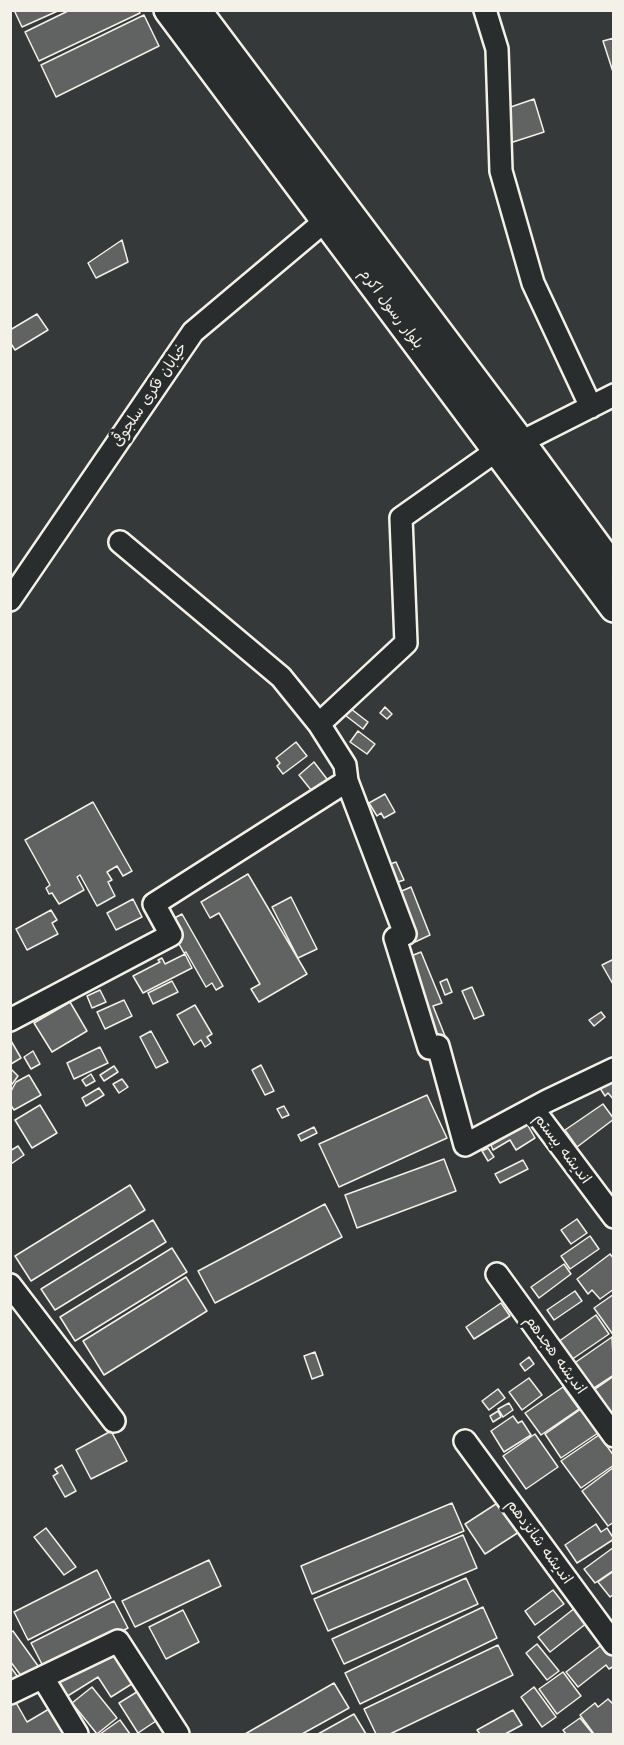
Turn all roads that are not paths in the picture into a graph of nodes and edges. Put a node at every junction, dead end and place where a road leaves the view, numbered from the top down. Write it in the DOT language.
graph roads {
  1 [pos="168,10"];
  2 [pos="197,10"];
  3 [pos="485,10"];
  4 [pos="325,221"];
  5 [pos="614,394"];
  6 [pos="591,407"];
  7 [pos="508,446"];
  8 [pos="120,542"];
  9 [pos="614,569"];
  10 [pos="10,600"];
  11 [pos="614,609"];
  12 [pos="319,724"];
  13 [pos="347,781"];
  14 [pos="10,1020"];
  15 [pos="614,1069"];
  16 [pos="533,1109"];
  17 [pos="614,1217"];
  18 [pos="496,1274"];
  19 [pos="11,1285"];
  20 [pos="114,1421"];
  21 [pos="614,1436"];
  22 [pos="465,1441"];
  23 [pos="614,1644"];
  24 [pos="43,1678"];
  25 [pos="10,1694"];
  26 [pos="77,1734"];
  27 [pos="178,1734"];
  1 -- 4 [label="main road, بلوار رسول اکرم"];
  2 -- 7 [label="main road, بلوار رسول اکرم"];
  3 -- 6 [label="street"];
  4 -- 7 [label="main road, بلوار رسول اکرم"];
  4 -- 10 [label="street, خیابان فکری سلجوقی"];
  5 -- 6 [label="street"];
  6 -- 7 [label="street"];
  7 -- 9 [label="main road, بلوار رسول اکرم"];
  7 -- 11 [label="main road, بلوار رسول اکرم"];
  7 -- 12 [label="street"];
  8 -- 12 [label="street"];
  12 -- 13 [label="street"];
  13 -- 14 [label="street"];
  13 -- 16 [label="street"];
  15 -- 16 [label="street"];
  16 -- 17 [label="street, اندیشه بیستم"];
  18 -- 21 [label="street, اندیشه هجدهم"];
  19 -- 20 [label="street"];
  22 -- 23 [label="street, اندیشه شانزدهم"];
  24 -- 25 [label="street"];
  24 -- 26 [label="street"];
  24 -- 27 [label="street"];
}
